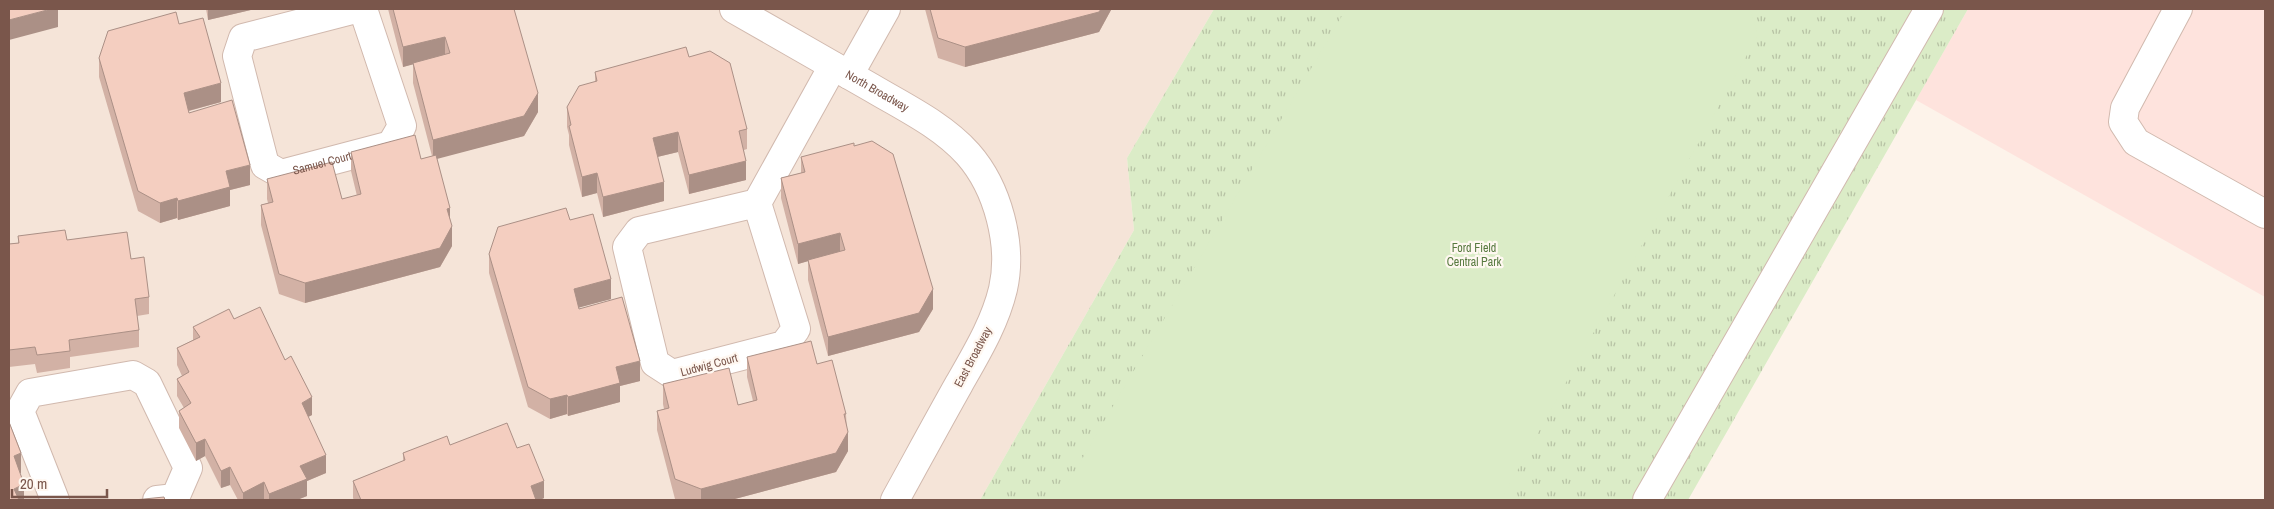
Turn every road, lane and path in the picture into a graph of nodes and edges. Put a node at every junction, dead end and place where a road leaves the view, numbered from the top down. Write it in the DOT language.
graph roads {
  1 [pos="356,9"];
  2 [pos="363,9"];
  3 [pos="734,9"];
  4 [pos="886,9"];
  5 [pos="1929,9"];
  6 [pos="2178,9"];
  7 [pos="841,70"];
  8 [pos="994,202"];
  9 [pos="757,203"];
  10 [pos="2265,214"];
  11 [pos="55,500"];
  12 [pos="157,500"];
  13 [pos="895,500"];
  14 [pos="1646,500"];
  1 -- 2 [label="street, Samuel Court"];
  3 -- 7 [label="street, North Broadway"];
  4 -- 7 [label="street"];
  5 -- 14 [label="street"];
  6 -- 10 [label="street"];
  7 -- 8 [label="street, North Broadway"];
  7 -- 9 [label="street"];
  8 -- 13 [label="street, East Broadway"];
  9 -- 9 [label="street, Ludwig Court"];
  11 -- 12 [label="street"];
}
